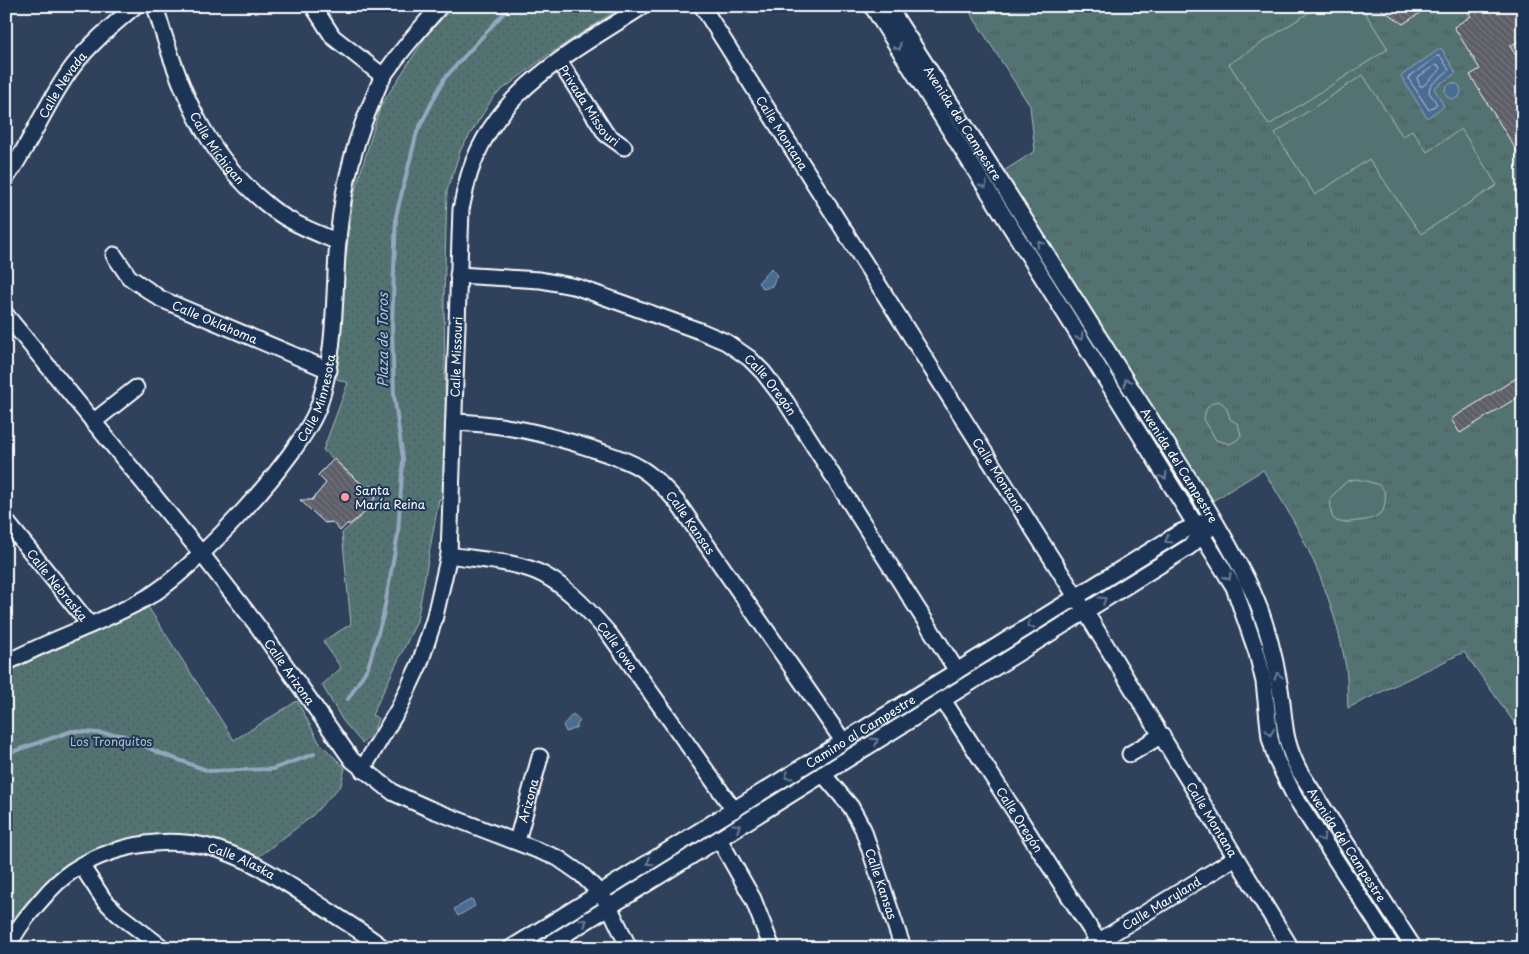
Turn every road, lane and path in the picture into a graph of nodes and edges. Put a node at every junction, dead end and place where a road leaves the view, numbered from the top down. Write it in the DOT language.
graph roads {
  1 [pos="135,6"];
  2 [pos="155,6"];
  3 [pos="313,6"];
  4 [pos="440,6"];
  5 [pos="643,6"];
  6 [pos="702,6"];
  7 [pos="872,6"];
  8 [pos="888,6"];
  9 [pos="559,61"];
  10 [pos="383,76"];
  11 [pos="948,112"];
  12 [pos="624,147"];
  13 [pos="6,178"];
  14 [pos="338,242"];
  15 [pos="114,255"];
  16 [pos="458,275"];
  17 [pos="1080,307"];
  18 [pos="6,315"];
  19 [pos="1066,315"];
  20 [pos="329,370"];
  21 [pos="136,388"];
  22 [pos="93,422"];
  23 [pos="454,422"];
  24 [pos="1213,520"];
  25 [pos="6,521"];
  26 [pos="1198,531"];
  27 [pos="202,553"];
  28 [pos="449,555"];
  29 [pos="1076,597"];
  30 [pos="1085,611"];
  31 [pos="90,625"];
  32 [pos="6,663"];
  33 [pos="957,671"];
  34 [pos="943,700"];
  35 [pos="1162,735"];
  36 [pos="843,742"];
  37 [pos="1130,754"];
  38 [pos="540,758"];
  39 [pos="362,770"];
  40 [pos="823,774"];
  41 [pos="734,810"];
  42 [pos="719,839"];
  43 [pos="517,842"];
  44 [pos="1235,858"];
  45 [pos="81,865"];
  46 [pos="600,893"];
  47 [pos="609,906"];
  48 [pos="1093,944"];
  49 [pos="8,948"];
  50 [pos="163,948"];
  51 [pos="383,948"];
  52 [pos="511,948"];
  53 [pos="543,948"];
  54 [pos="629,948"];
  55 [pos="772,948"];
  56 [pos="903,948"];
  57 [pos="1290,948"];
  58 [pos="1393,948"];
  59 [pos="1414,948"];
  1 -- 13 [label="street, Calle Nevada"];
  2 -- 14 [label="street, Calle Míchigan"];
  3 -- 10 [label="street"];
  4 -- 10 [label="street, Calle Minnesota"];
  5 -- 9 [label="street, Calle Missouri"];
  6 -- 29 [label="street, Calle Montana"];
  7 -- 11 [label="street, Avenida del Campestre, one-way"];
  8 -- 11 [label="street, Avenida del Campestre"];
  9 -- 12 [label="street, Privada Missouri"];
  9 -- 16 [label="street, Calle Missouri"];
  10 -- 14 [label="street, Calle Minnesota"];
  17 -- 11 [label="street, Avenida del Campestre, one-way"];
  11 -- 19 [label="street, Avenida del Campestre, one-way"];
  14 -- 20 [label="street, Calle Minnesota"];
  15 -- 20 [label="street, Calle Oklahoma"];
  16 -- 23 [label="street, Calle Missouri"];
  16 -- 33 [label="street, Calle Oregón"];
  17 -- 19 [label="street"];
  24 -- 17 [label="street, Avenida del Campestre, one-way"];
  18 -- 22 [label="street, Calle Arizona"];
  19 -- 26 [label="street, Avenida del Campestre, one-way"];
  20 -- 27 [label="street, Calle Minnesota"];
  21 -- 22 [label="street"];
  22 -- 27 [label="street, Calle Arizona"];
  23 -- 28 [label="street, Calle Missouri"];
  23 -- 36 [label="street, Calle Kansas"];
  24 -- 26 [label="street, Camino al Campestre"];
  59 -- 24 [label="street, Avenida del Campestre, one-way"];
  25 -- 31 [label="street, Calle Nebraska"];
  26 -- 29 [label="street, Camino al Campestre, one-way"];
  30 -- 26 [label="street, Camino al Campestre, one-way"];
  26 -- 58 [label="street, Avenida del Campestre, one-way"];
  27 -- 31 [label="street, Calle Minnesota"];
  27 -- 39 [label="street, Calle Arizona"];
  28 -- 39 [label="street, Calle Missouri"];
  28 -- 41 [label="street, Calle Iowa"];
  29 -- 30 [label="street, Calle Montana"];
  29 -- 33 [label="street, Camino al Campestre, one-way"];
  30 -- 34 [label="street, Camino al Campestre"];
  30 -- 35 [label="street, Calle Montana"];
  31 -- 32 [label="street, Calle Minnesota"];
  33 -- 36 [label="street, Camino al Campestre"];
  40 -- 34 [label="street, Camino al Campestre, one-way"];
  34 -- 48 [label="street, Calle Oregón"];
  35 -- 37 [label="street"];
  35 -- 44 [label="street, Calle Montana"];
  36 -- 41 [label="street, Camino al Campestre, one-way"];
  38 -- 43 [label="street, Arizona"];
  39 -- 43 [label="street, Calle Arizona"];
  42 -- 40 [label="street, Camino al Campestre, one-way"];
  40 -- 56 [label="street, Calle Kansas"];
  41 -- 46 [label="street, Camino al Campestre, one-way"];
  42 -- 47 [label="street, Camino al Campestre"];
  42 -- 55 [label="street"];
  43 -- 46 [label="street, Calle Arizona"];
  44 -- 48 [label="street, Calle Maryland"];
  44 -- 57 [label="street, Calle Montana"];
  45 -- 49 [label="street, Calle Alaska"];
  45 -- 50 [label="street"];
  45 -- 51 [label="street, Calle Alaska"];
  46 -- 47 [label="street, Calle Arizona"];
  46 -- 52 [label="street, Camino al Campestre"];
  53 -- 47 [label="street, Camino al Campestre, one-way"];
  47 -- 54 [label="street, Calle Arizona"];
}
